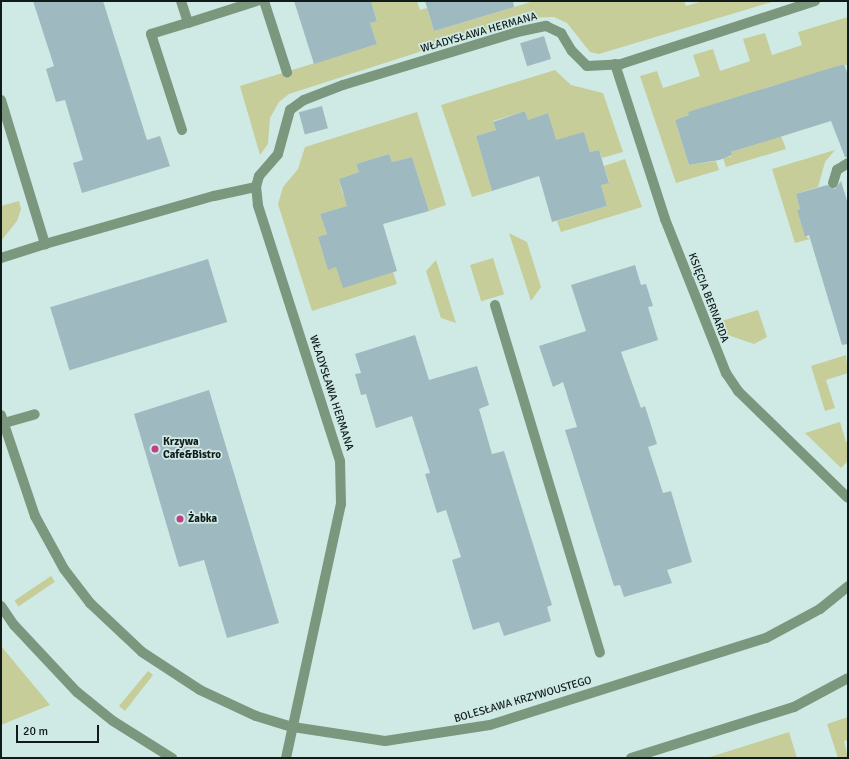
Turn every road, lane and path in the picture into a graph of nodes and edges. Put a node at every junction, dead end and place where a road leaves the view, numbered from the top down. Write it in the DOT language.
graph roads {
  1 [pos="181,1"];
  2 [pos="257,1"];
  3 [pos="264,1"];
  4 [pos="815,1"];
  5 [pos="188,23"];
  6 [pos="615,64"];
  7 [pos="287,72"];
  8 [pos="1,100"];
  9 [pos="182,130"];
  10 [pos="848,163"];
  11 [pos="833,183"];
  12 [pos="256,187"];
  13 [pos="44,244"];
  14 [pos="1,258"];
  15 [pos="495,305"];
  16 [pos="35,414"];
  17 [pos="2,421"];
  18 [pos="848,498"];
  19 [pos="848,586"];
  20 [pos="1,606"];
  21 [pos="600,652"];
  22 [pos="848,678"];
  23 [pos="293,727"];
  24 [pos="172,758"];
  25 [pos="286,758"];
  26 [pos="631,758"];
  1 -- 5 [label="street"];
  2 -- 5 [label="street"];
  3 -- 7 [label="street"];
  4 -- 6 [label="street, WŁADYSŁAWA HERMANA"];
  5 -- 9 [label="street"];
  6 -- 12 [label="street, WŁADYSŁAWA HERMANA"];
  6 -- 18 [label="street, KSIĘCIA BERNARDA"];
  8 -- 13 [label="street"];
  10 -- 11 [label="street"];
  12 -- 13 [label="street"];
  12 -- 23 [label="street, WŁADYSŁAWA HERMANA"];
  13 -- 14 [label="street"];
  15 -- 21 [label="street"];
  16 -- 17 [label="street"];
  17 -- 23 [label="street, BOLESŁAWA KRZYWOUSTEGO"];
  19 -- 23 [label="street, BOLESŁAWA KRZYWOUSTEGO"];
  20 -- 24 [label="street"];
  22 -- 26 [label="street"];
  23 -- 25 [label="street, WŁADYSŁAWA HERMANA"];
}
